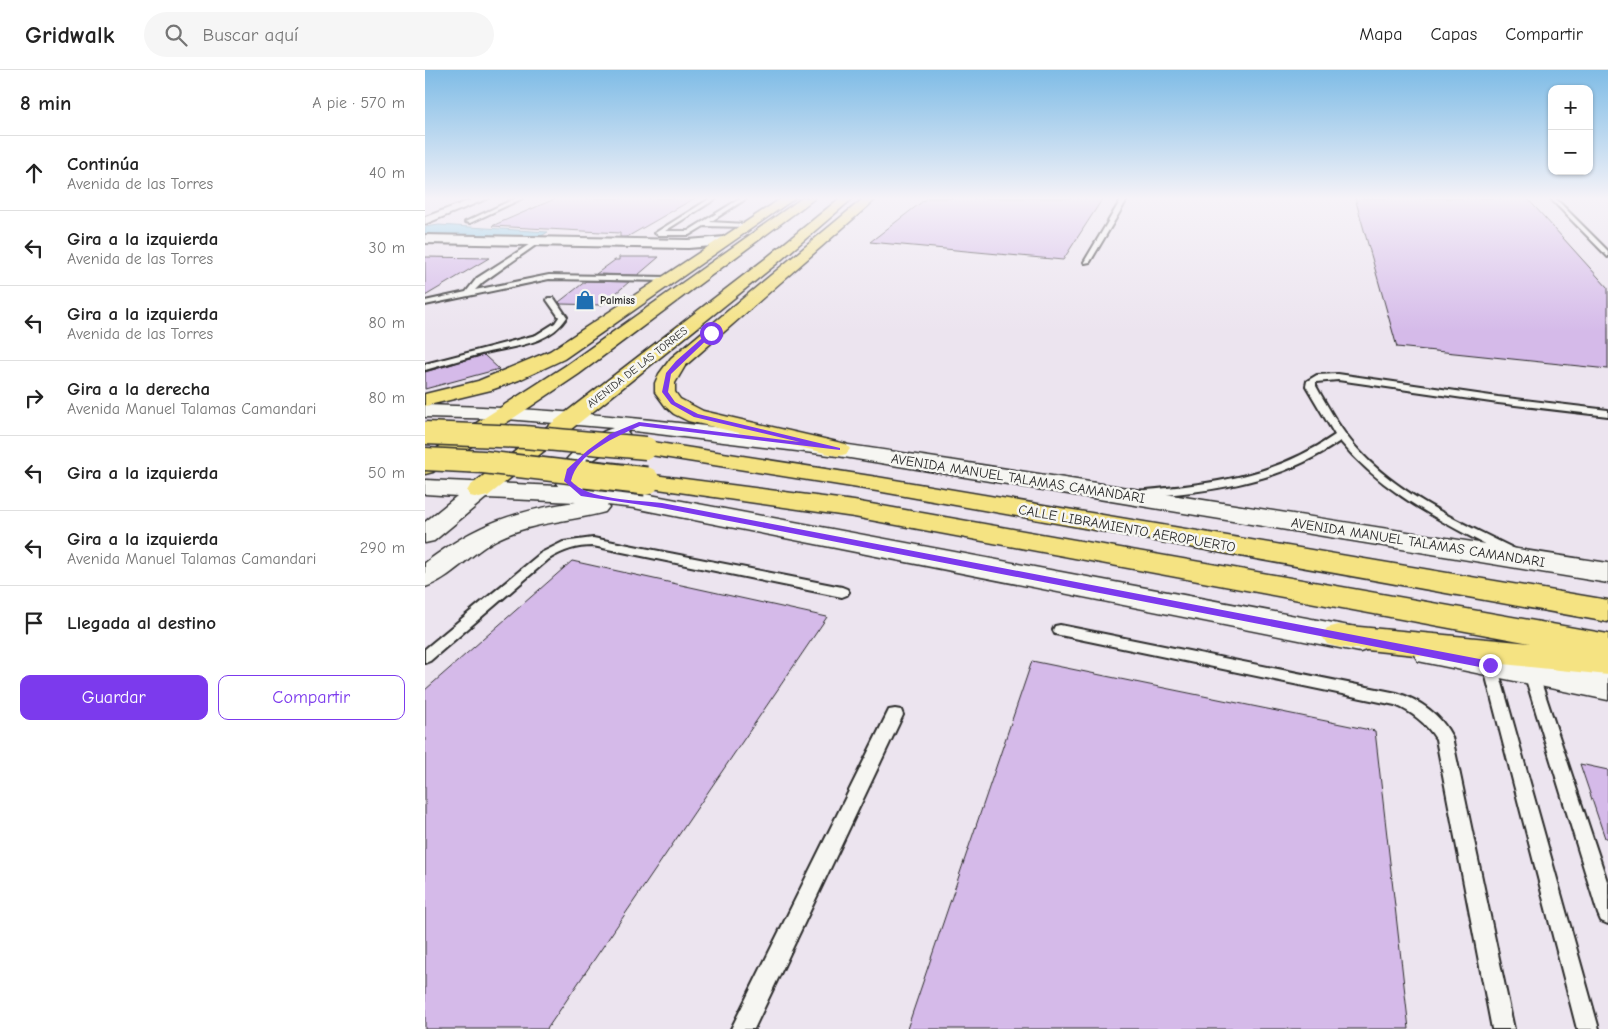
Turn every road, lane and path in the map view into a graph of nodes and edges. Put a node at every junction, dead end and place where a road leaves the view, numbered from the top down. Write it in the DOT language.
graph roads {
  1 [pos="493,243"];
  2 [pos="728,243"];
  3 [pos="732,243"];
  4 [pos="792,243"];
  5 [pos="817,243"];
  6 [pos="1098,243"];
  7 [pos="1596,243"];
  8 [pos="533,245"];
  9 [pos="425,247"];
  10 [pos="720,250"];
  11 [pos="1608,255"];
  12 [pos="770,262"];
  13 [pos="1087,262"];
  14 [pos="669,279"];
  15 [pos="469,293"];
  16 [pos="551,300"];
  17 [pos="425,303"];
  18 [pos="711,333"];
  19 [pos="425,367"];
  20 [pos="572,370"];
  21 [pos="616,383"];
  22 [pos="507,413"];
  23 [pos="1608,413"];
  24 [pos="425,414"];
  25 [pos="573,418"];
  26 [pos="643,436"];
  27 [pos="1341,436"];
  28 [pos="838,449"];
  29 [pos="425,459"];
  30 [pos="425,467"];
  31 [pos="425,487"];
  32 [pos="479,491"];
  33 [pos="640,491"];
  34 [pos="584,495"];
  35 [pos="1126,495"];
  36 [pos="425,535"];
  37 [pos="1529,560"];
  38 [pos="1608,573"];
  39 [pos="425,576"];
  40 [pos="842,592"];
  41 [pos="1608,611"];
  42 [pos="1061,630"];
  43 [pos="1338,636"];
  44 [pos="1608,646"];
  45 [pos="425,657"];
  46 [pos="1608,663"];
  47 [pos="1490,665"];
  48 [pos="1531,673"];
  49 [pos="1608,687"];
  50 [pos="895,714"];
  51 [pos="1608,914"];
  52 [pos="742,1029"];
  53 [pos="1503,1029"];
  54 [pos="1588,1029"];
  1 -- 8 [label="street"];
  2 -- 10 [label="main road"];
  3 -- 10 [label="main road"];
  4 -- 12 [label="main road, AVENIDA DE LAS TORRES"];
  5 -- 18 [label="main road, AVENIDA DE LAS TORRES"];
  6 -- 13 [label="lane"];
  7 -- 11 [label="lane"];
  8 -- 9 [label="street"];
  8 -- 10 [label="street"];
  8 -- 10 [label="street"];
  8 -- 15 [label="lane"];
  10 -- 14 [label="main road"];
  10 -- 20 [label="main road"];
  12 -- 18 [label="main road"];
  12 -- 21 [label="main road, AVENIDA DE LAS TORRES"];
  14 -- 15 [label="lane"];
  14 -- 24 [label="main road"];
  15 -- 17 [label="lane"];
  16 -- 19 [label="lane"];
  18 -- 28 [label="main road, AVENIDA DE LAS TORRES"];
  20 -- 21 [label="main road"];
  20 -- 22 [label="main road"];
  21 -- 25 [label="main road, AVENIDA DE LAS TORRES"];
  22 -- 24 [label="main road, AVENIDA MANUEL TALAMAS CAMANDARI"];
  22 -- 25 [label="main road, AVENIDA MANUEL TALAMAS CAMANDARI"];
  22 -- 30 [label="main road"];
  23 -- 27 [label="lane"];
  24 -- 26 [label="main road, CALLE LIBRAMIENTO AEROPUERTO, bridge"];
  25 -- 26 [label="main road, AVENIDA MANUEL TALAMAS CAMANDARI"];
  25 -- 32 [label="main road, AVENIDA DE LAS TORRES"];
  26 -- 28 [label="main road, AVENIDA MANUEL TALAMAS CAMANDARI"];
  26 -- 34 [label="main road"];
  26 -- 41 [label="main road, CALLE LIBRAMIENTO AEROPUERTO"];
  27 -- 35 [label="lane"];
  27 -- 37 [label="lane"];
  28 -- 35 [label="main road, AVENIDA MANUEL TALAMAS CAMANDARI"];
  29 -- 33 [label="main road, bridge"];
  31 -- 32 [label="main road"];
  32 -- 34 [label="main road"];
  32 -- 36 [label="main road, AVENIDA DE LAS TORRES"];
  33 -- 34 [label="main road"];
  33 -- 39 [label="main road"];
  33 -- 43 [label="main road"];
  33 -- 44 [label="main road"];
  35 -- 37 [label="main road, AVENIDA MANUEL TALAMAS CAMANDARI"];
  37 -- 38 [label="main road, AVENIDA MANUEL TALAMAS CAMANDARI"];
  40 -- 45 [label="lane"];
  42 -- 53 [label="lane"];
  43 -- 46 [label="main road"];
  43 -- 47 [label="main road"];
  47 -- 48 [label="main road"];
  47 -- 54 [label="lane"];
  48 -- 49 [label="main road"];
  48 -- 51 [label="lane"];
  50 -- 52 [label="lane"];
}
